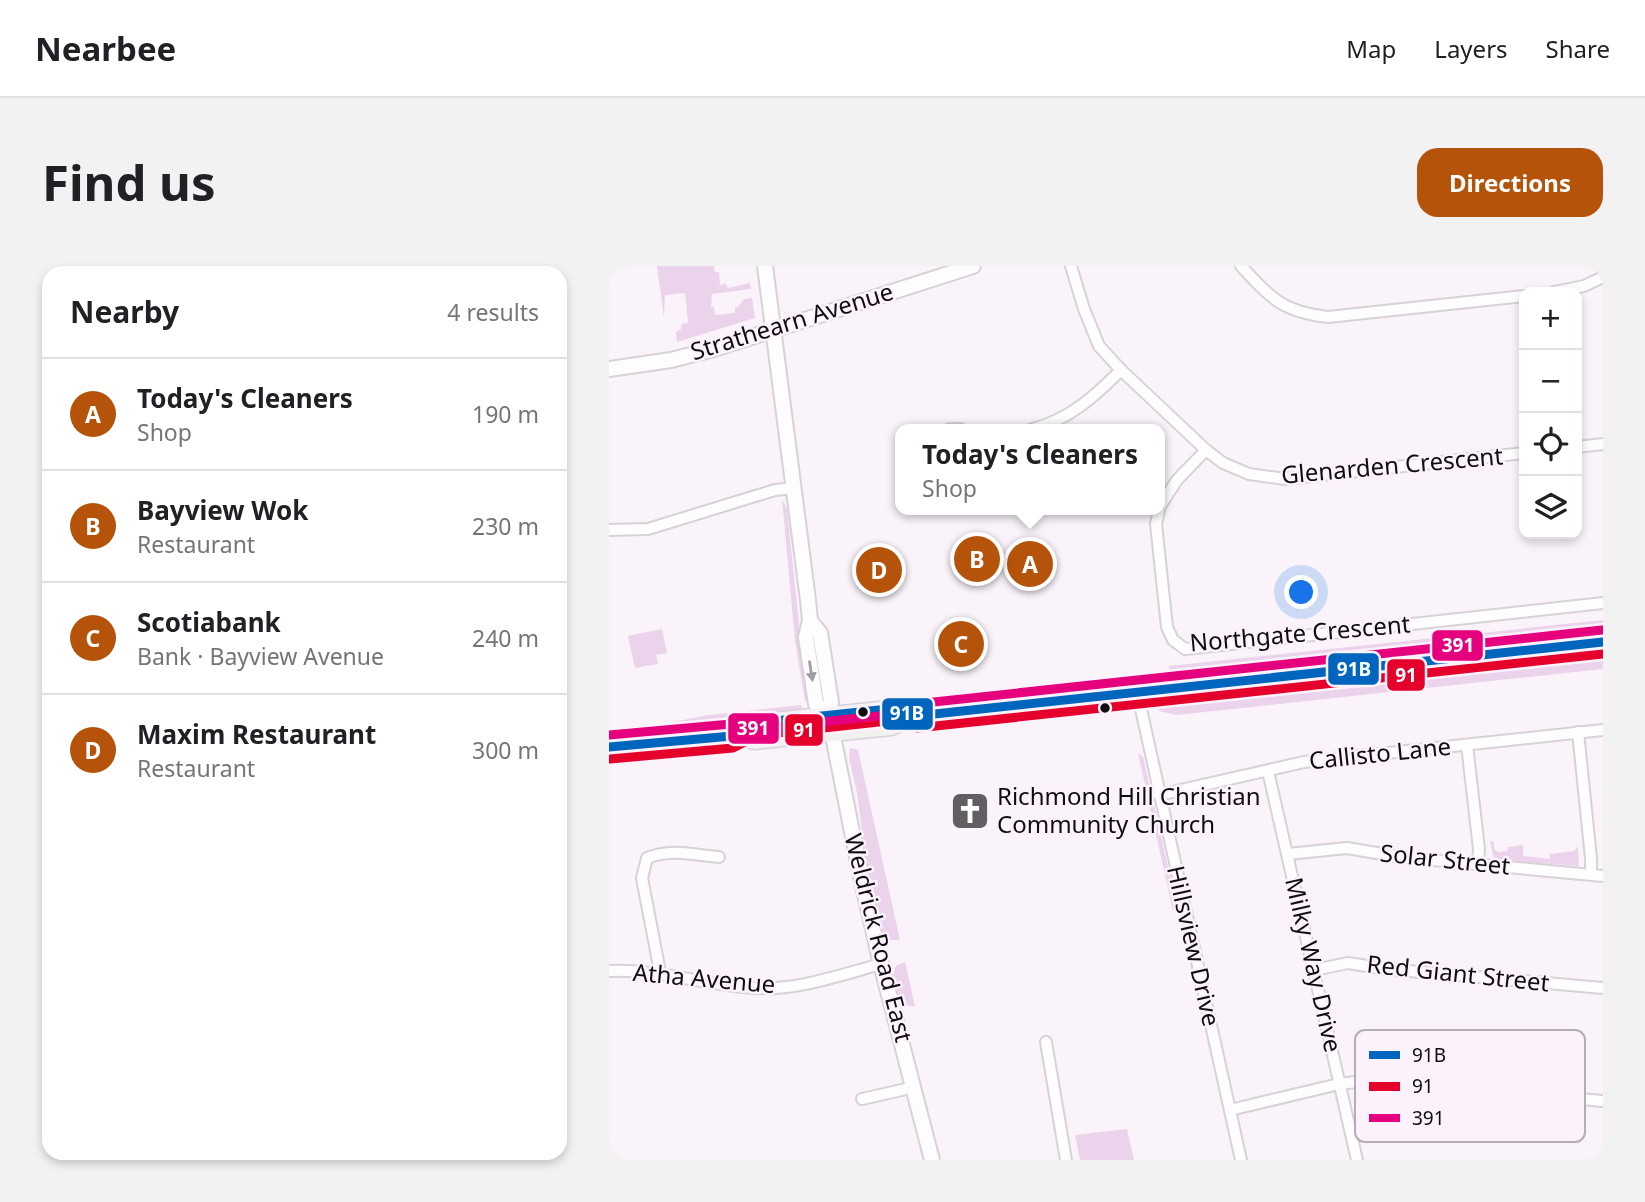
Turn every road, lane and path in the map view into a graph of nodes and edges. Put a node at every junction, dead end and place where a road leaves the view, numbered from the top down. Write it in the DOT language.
graph roads {
  1 [pos="765,266"];
  2 [pos="973,266"];
  3 [pos="1071,266"];
  4 [pos="1241,266"];
  5 [pos="1603,277"];
  6 [pos="1579,287"];
  7 [pos="1519,297"];
  8 [pos="773,330"];
  9 [pos="609,369"];
  10 [pos="1121,370"];
  11 [pos="1045,424"];
  12 [pos="1603,444"];
  13 [pos="1582,446"];
  14 [pos="1206,450"];
  15 [pos="1519,454"];
  16 [pos="794,488"];
  17 [pos="1165,499"];
  18 [pos="1158,515"];
  19 [pos="609,530"];
  20 [pos="1603,603"];
  21 [pos="1603,642"];
  22 [pos="1137,691"];
  23 [pos="829,716"];
  24 [pos="916,716"];
  25 [pos="1603,730"];
  26 [pos="1578,732"];
  27 [pos="832,733"];
  28 [pos="732,736"];
  29 [pos="1467,745"];
  30 [pos="609,747"];
  31 [pos="1268,771"];
  32 [pos="1159,795"];
  33 [pos="1288,854"];
  34 [pos="719,857"];
  35 [pos="1478,864"];
  36 [pos="1597,875"];
  37 [pos="881,964"];
  38 [pos="1314,970"];
  39 [pos="609,971"];
  40 [pos="660,972"];
  41 [pos="1603,988"];
  42 [pos="1046,1042"];
  43 [pos="1355,1082"];
  44 [pos="1339,1084"];
  45 [pos="915,1087"];
  46 [pos="862,1099"];
  47 [pos="1585,1099"];
  48 [pos="1603,1101"];
  49 [pos="1230,1110"];
  50 [pos="932,1160"];
  51 [pos="1066,1160"];
  52 [pos="1241,1160"];
  53 [pos="1357,1160"];
  1 -- 8 [label="street, Weldrick Road East"];
  2 -- 8 [label="street, Strathearn Avenue"];
  3 -- 10 [label="street, Glenarden Crescent"];
  4 -- 7 [label="street"];
  5 -- 6 [label="street"];
  8 -- 9 [label="street, Strathearn Avenue"];
  8 -- 16 [label="street, Weldrick Road East"];
  10 -- 11 [label="street"];
  10 -- 14 [label="street, Glenarden Crescent"];
  12 -- 13 [label="street"];
  14 -- 15 [label="street, Glenarden Crescent"];
  14 -- 17 [label="street, Northgate Crescent"];
  16 -- 19 [label="street"];
  16 -- 23 [label="street, Weldrick Road East"];
  18 -- 20 [label="street, Northgate Crescent"];
  21 -- 22 [label="main road"];
  22 -- 24 [label="main road"];
  22 -- 32 [label="street, Hillsview Drive"];
  23 -- 24 [label="main road"];
  23 -- 27 [label="street, Weldrick Road East"];
  23 -- 28 [label="main road"];
  24 -- 27 [label="main road"];
  25 -- 26 [label="street, Callisto Lane"];
  26 -- 29 [label="street, Callisto Lane"];
  26 -- 36 [label="street"];
  27 -- 28 [label="main road"];
  27 -- 37 [label="street, Weldrick Road East"];
  28 -- 30 [label="main road"];
  29 -- 31 [label="street, Callisto Lane"];
  29 -- 35 [label="street"];
  31 -- 32 [label="street, Callisto Lane"];
  31 -- 33 [label="street, Milky Way Drive"];
  32 -- 49 [label="street, Hillsview Drive"];
  33 -- 35 [label="street, Solar Street"];
  33 -- 38 [label="street, Milky Way Drive"];
  34 -- 40 [label="street"];
  35 -- 36 [label="street, Solar Street"];
  37 -- 40 [label="street, Atha Avenue"];
  37 -- 45 [label="street, Weldrick Road East"];
  38 -- 41 [label="street, Red Giant Street"];
  38 -- 44 [label="street, Milky Way Drive"];
  39 -- 40 [label="street, Atha Avenue"];
  42 -- 51 [label="street"];
  43 -- 44 [label="street"];
  44 -- 49 [label="street"];
  44 -- 53 [label="street, Milky Way Drive"];
  45 -- 46 [label="street"];
  45 -- 50 [label="street, Weldrick Road East"];
  47 -- 48 [label="street"];
  49 -- 52 [label="street, Hillsview Drive"];
}
